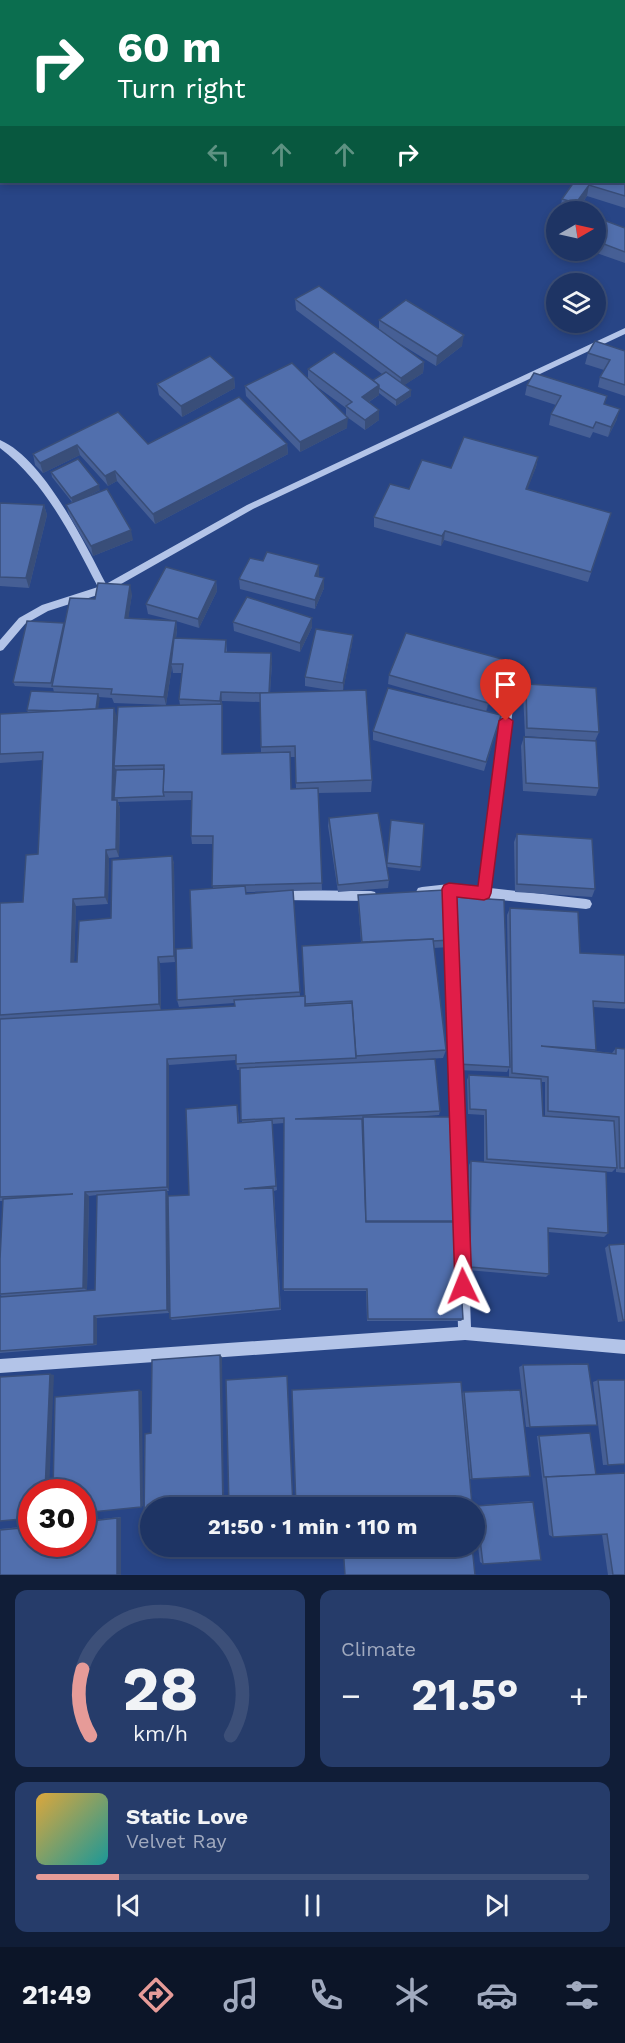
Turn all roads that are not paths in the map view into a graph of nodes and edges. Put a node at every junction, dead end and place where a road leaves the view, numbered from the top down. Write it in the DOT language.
graph roads {
  1 [pos="625,331"];
  2 [pos="0,443"];
  3 [pos="104,589"];
  4 [pos="0,647"];
  5 [pos="509,700"];
  6 [pos="449,889"];
  7 [pos="414,893"];
  8 [pos="484,893"];
  9 [pos="263,896"];
  10 [pos="379,896"];
  11 [pos="586,904"];
  12 [pos="465,1333"];
  13 [pos="625,1347"];
  14 [pos="0,1366"];
  1 -- 3 [label="street"];
  2 -- 3 [label="street"];
  3 -- 4 [label="street"];
  5 -- 8 [label="street"];
  6 -- 7 [label="street"];
  6 -- 8 [label="street"];
  6 -- 12 [label="street"];
  8 -- 11 [label="street"];
  9 -- 10 [label="street"];
  12 -- 13 [label="street"];
  12 -- 14 [label="street"];
}
